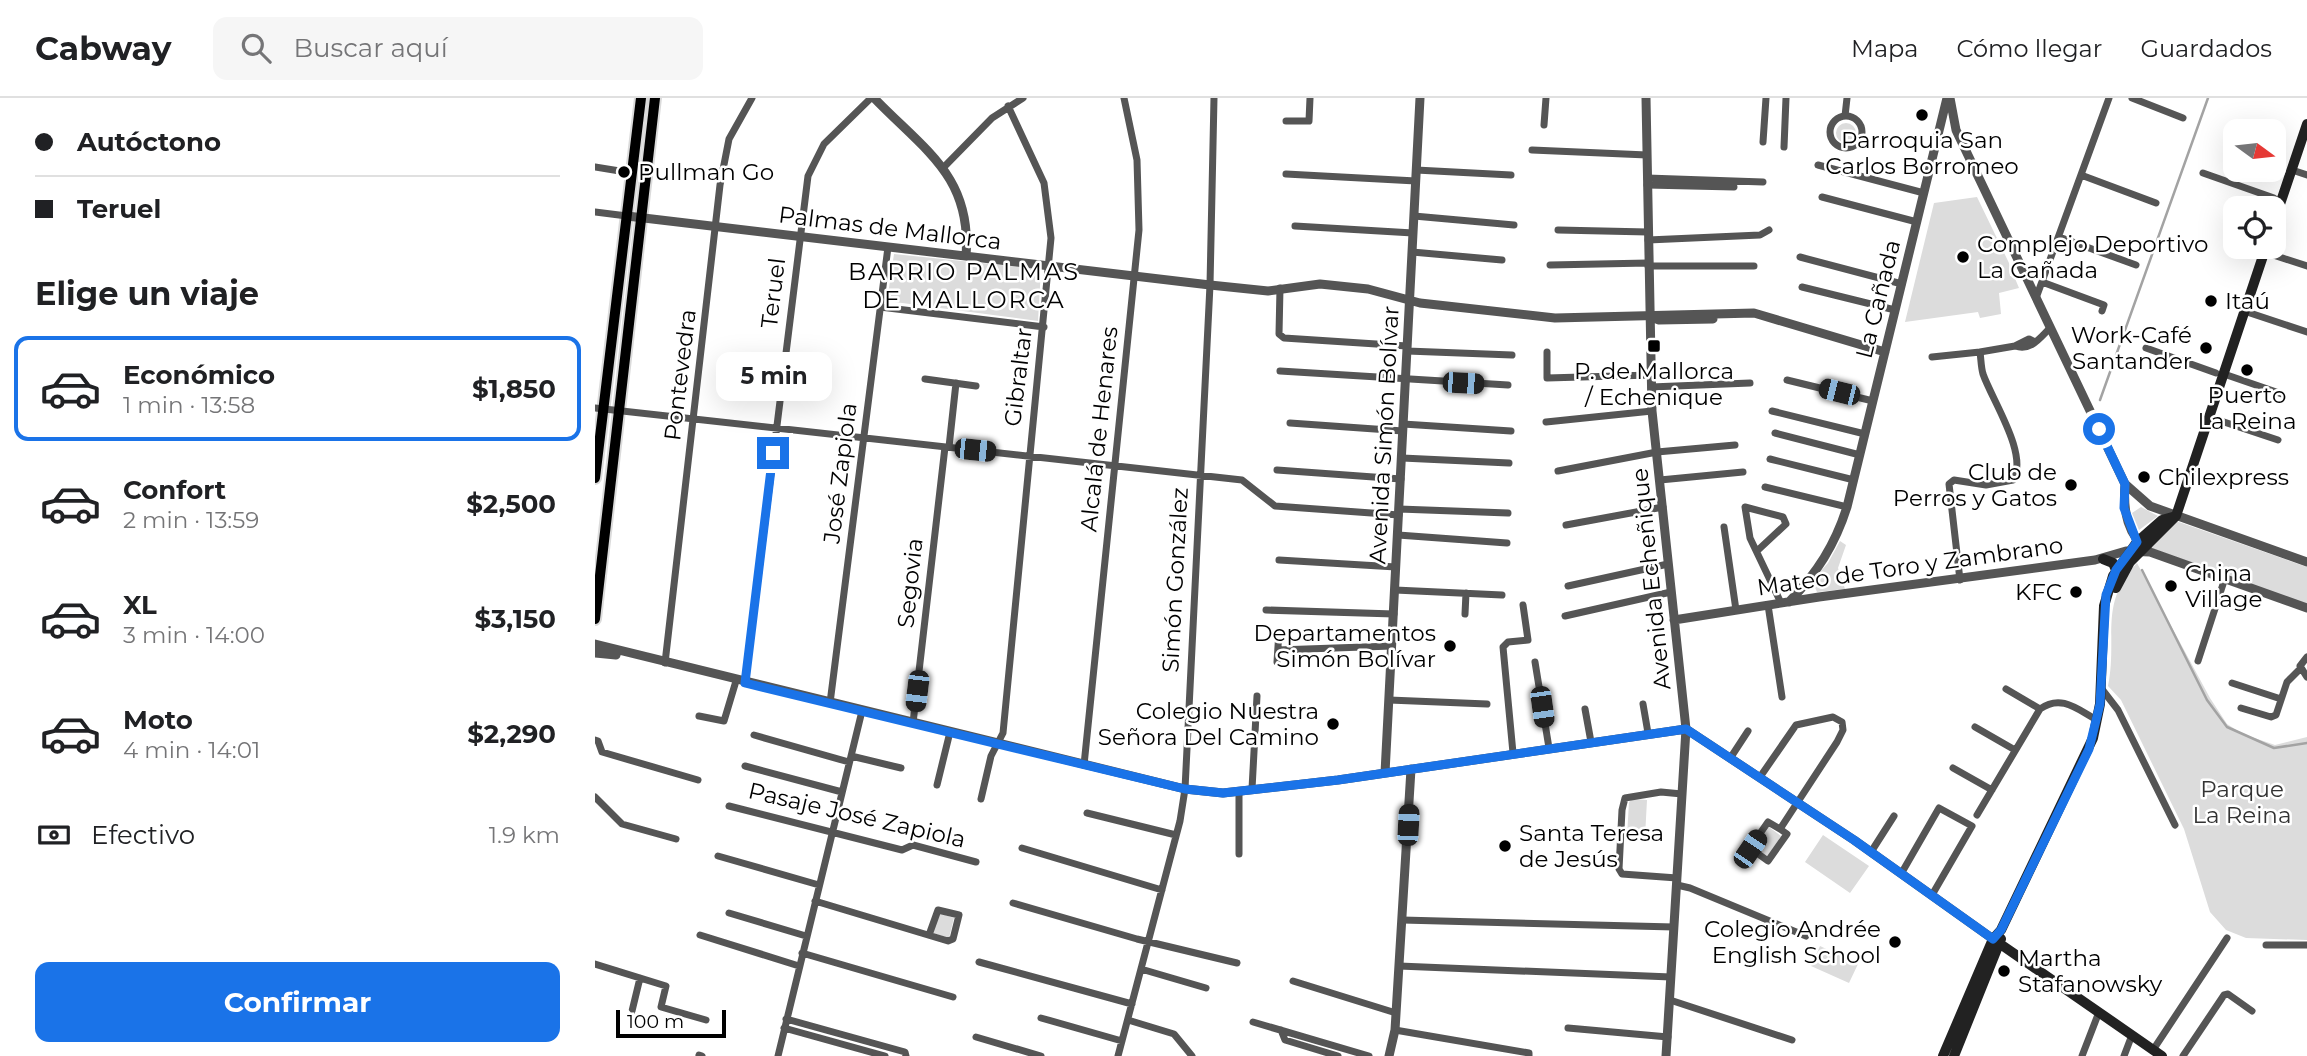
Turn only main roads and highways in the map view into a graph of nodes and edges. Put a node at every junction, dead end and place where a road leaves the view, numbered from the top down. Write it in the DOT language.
graph roads {
  1 [pos="641,98"];
  2 [pos="655,98"];
  3 [pos="2307,124"];
  4 [pos="2304,146"];
  5 [pos="2282,196"];
  6 [pos="2262,259"];
  7 [pos="599,408"];
  8 [pos="595,478"];
  9 [pos="2140,549"];
  10 [pos="2103,559"];
  11 [pos="2116,570"];
  12 [pos="595,619"];
  13 [pos="2103,647"];
  14 [pos="1997,942"];
  15 [pos="2158,1053"];
  16 [pos="1943,1056"];
  17 [pos="1954,1056"];
  1 -- 7 [label="main road"];
  2 -- 12 [label="main road"];
  3 -- 4 [label="main road"];
  4 -- 5 [label="main road"];
  6 -- 9 [label="main road"];
  7 -- 8 [label="main road"];
  9 -- 11 [label="main road"];
  9 -- 13 [label="main road"];
  10 -- 11 [label="main road"];
  11 -- 13 [label="main road"];
  13 -- 14 [label="main road"];
  14 -- 15 [label="main road"];
  14 -- 16 [label="main road"];
  14 -- 17 [label="main road"];
}
